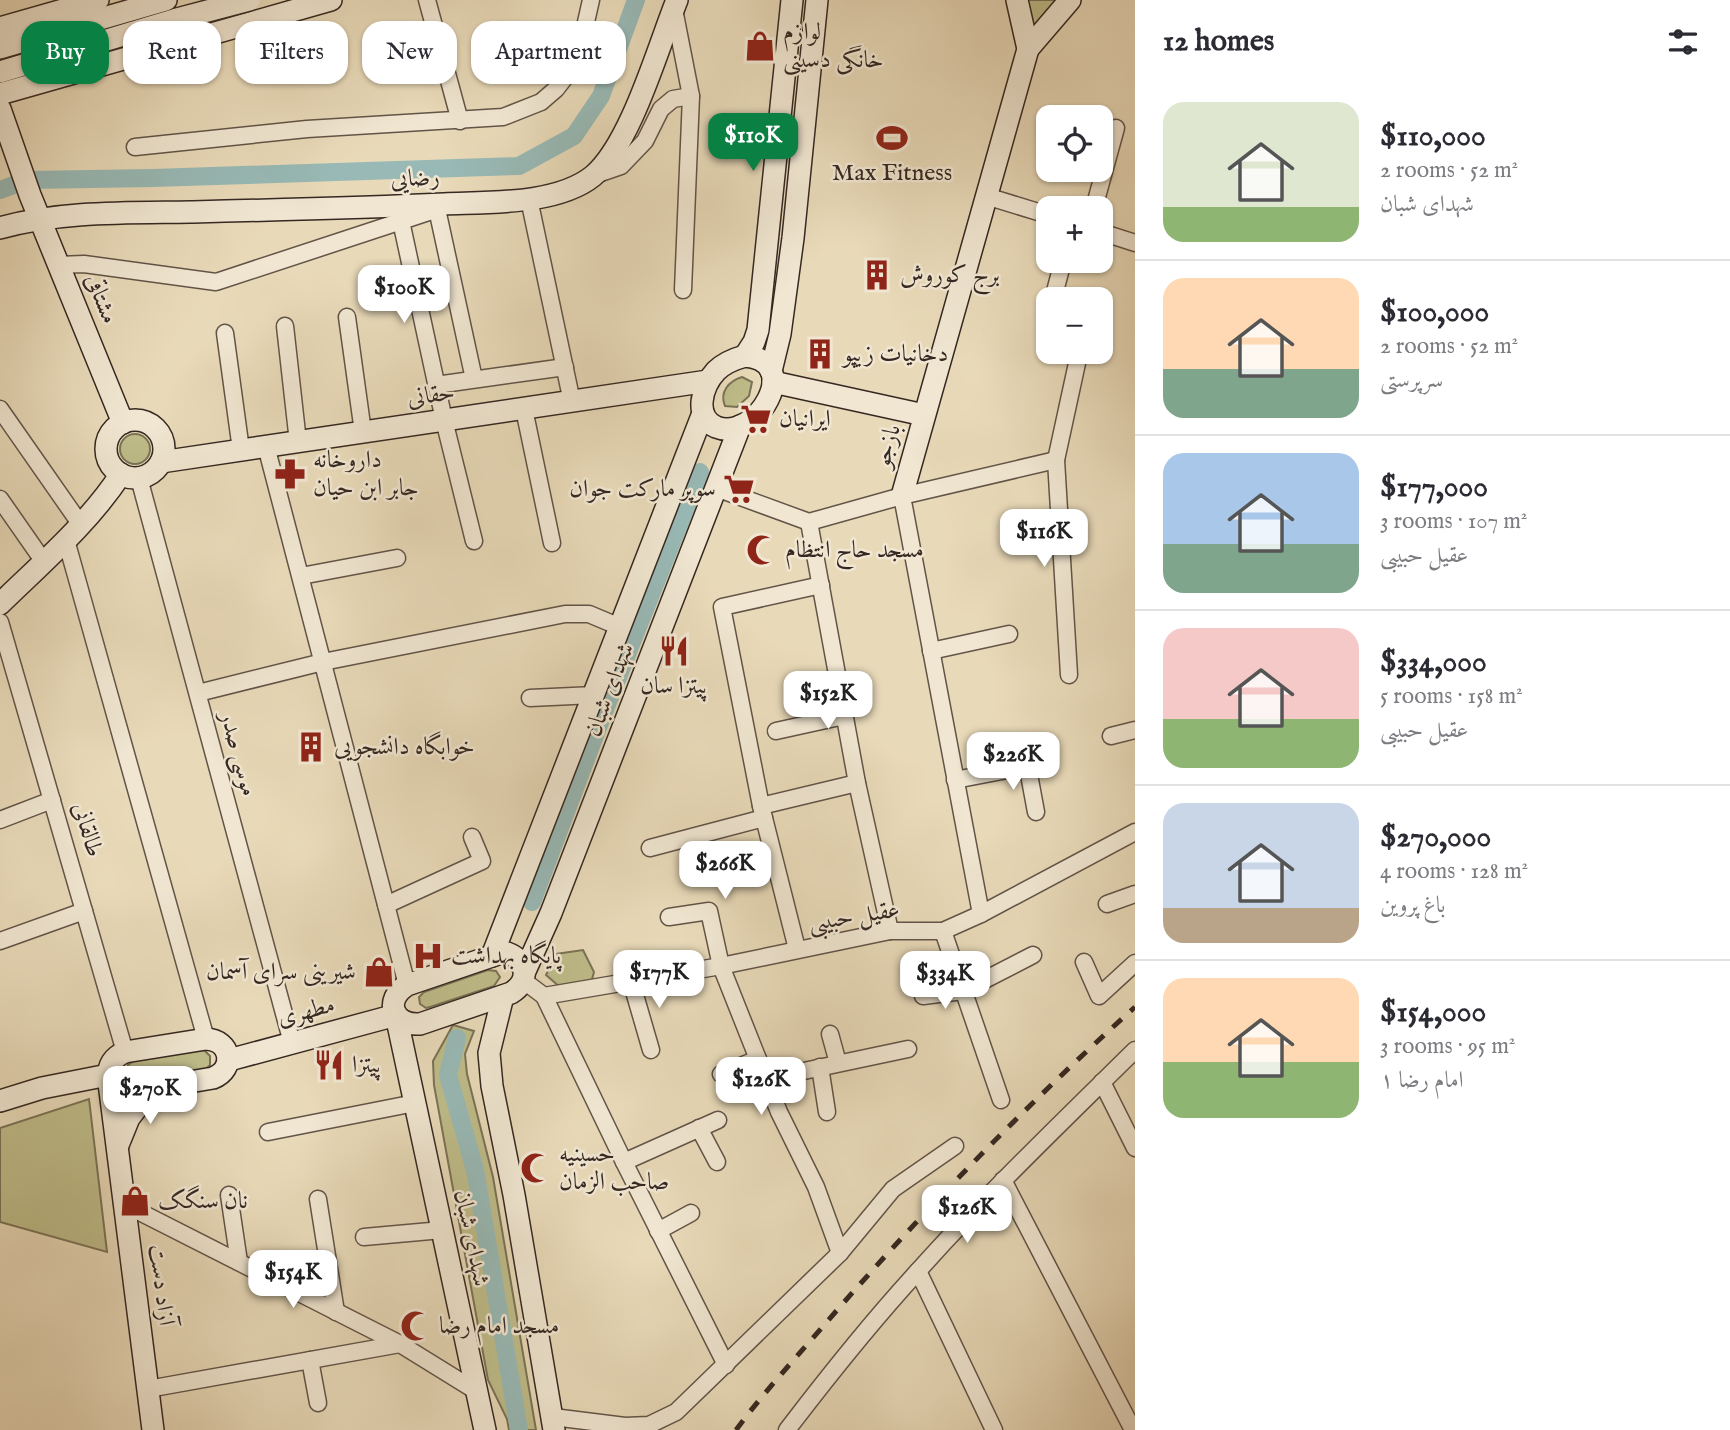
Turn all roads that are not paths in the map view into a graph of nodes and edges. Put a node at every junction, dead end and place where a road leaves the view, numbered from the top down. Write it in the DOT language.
graph roads {
  1 [pos="98,0"];
  2 [pos="166,0"];
  3 [pos="219,0"];
  4 [pos="248,0"];
  5 [pos="427,0"];
  6 [pos="591,0"];
  7 [pos="792,0"];
  8 [pos="817,0"];
  9 [pos="1017,0"];
  10 [pos="1070,0"];
  11 [pos="319,1"];
  12 [pos="675,4"];
  13 [pos="59,5"];
  14 [pos="219,21"];
  15 [pos="0,28"];
  16 [pos="221,30"];
  17 [pos="0,48"];
  18 [pos="1028,49"];
  19 [pos="123,58"];
  20 [pos="0,72"];
  21 [pos="0,94"];
  22 [pos="691,96"];
  23 [pos="0,109"];
  24 [pos="460,121"];
  25 [pos="1116,128"];
  26 [pos="135,147"];
  27 [pos="10,151"];
  28 [pos="593,176"];
  29 [pos="986,195"];
  30 [pos="1097,196"];
  31 [pos="529,199"];
  32 [pos="446,206"];
  33 [pos="1036,211"];
  34 [pos="40,220"];
  35 [pos="401,221"];
  36 [pos="0,228"];
  37 [pos="1113,236"];
  38 [pos="1135,243"];
  39 [pos="58,265"];
  40 [pos="683,290"];
  41 [pos="346,317"];
  42 [pos="285,326"];
  43 [pos="225,333"];
  44 [pos="745,356"];
  45 [pos="1077,364"];
  46 [pos="565,367"];
  47 [pos="772,377"];
  48 [pos="474,379"];
  49 [pos="708,381"];
  50 [pos="436,385"];
  51 [pos="572,402"];
  52 [pos="0,409"];
  53 [pos="524,409"];
  54 [pos="703,413"];
  55 [pos="924,415"];
  56 [pos="444,420"];
  57 [pos="123,423"];
  58 [pos="740,426"];
  59 [pos="363,432"];
  60 [pos="298,442"];
  61 [pos="266,446"];
  62 [pos="241,450"];
  63 [pos="1056,460"];
  64 [pos="161,462"];
  65 [pos="130,476"];
  66 [pos="716,488"];
  67 [pos="902,496"];
  68 [pos="0,499"];
  69 [pos="809,522"];
  70 [pos="74,532"];
  71 [pos="474,541"];
  72 [pos="552,543"];
  73 [pos="397,558"];
  74 [pos="44,562"];
  75 [pos="301,576"];
  76 [pos="821,585"];
  77 [pos="0,604"];
  78 [pos="0,622"];
  79 [pos="620,627"];
  80 [pos="1009,634"];
  81 [pos="931,651"];
  82 [pos="323,662"];
  83 [pos="1069,675"];
  84 [pos="198,693"];
  85 [pos="594,695"];
  86 [pos="530,698"];
  87 [pos="844,716"];
  88 [pos="1135,730"];
  89 [pos="776,731"];
  90 [pos="1111,736"];
  91 [pos="1023,742"];
  92 [pos="1027,766"];
  93 [pos="955,779"];
  94 [pos="857,783"];
  95 [pos="52,800"];
  96 [pos="763,812"];
  97 [pos="1036,812"];
  98 [pos="0,820"];
  99 [pos="1135,832"];
  100 [pos="472,837"];
  101 [pos="650,848"];
  102 [pos="1135,894"];
  103 [pos="1107,904"];
  104 [pos="386,905"];
  105 [pos="84,911"];
  106 [pos="981,914"];
  107 [pos="668,917"];
  108 [pos="890,931"];
  109 [pos="943,931"];
  110 [pos="0,941"];
  111 [pos="797,949"];
  112 [pos="1033,955"];
  113 [pos="492,956"];
  114 [pos="1084,962"];
  115 [pos="1135,963"];
  116 [pos="721,966"];
  117 [pos="525,976"];
  118 [pos="631,981"];
  119 [pos="407,985"];
  120 [pos="963,991"];
  121 [pos="503,996"];
  122 [pos="544,996"];
  123 [pos="923,996"];
  124 [pos="396,1015"];
  125 [pos="830,1034"];
  126 [pos="206,1039"];
  127 [pos="292,1043"];
  128 [pos="908,1049"];
  129 [pos="651,1050"];
  130 [pos="1135,1050"];
  131 [pos="125,1052"];
  132 [pos="758,1059"];
  133 [pos="229,1060"];
  134 [pos="838,1063"];
  135 [pos="820,1067"];
  136 [pos="720,1074"];
  137 [pos="108,1075"];
  138 [pos="766,1079"];
  139 [pos="1102,1082"];
  140 [pos="152,1088"];
  141 [pos="1001,1100"];
  142 [pos="0,1101"];
  143 [pos="415,1103"];
  144 [pos="827,1112"];
  145 [pos="718,1120"];
  146 [pos="699,1128"];
  147 [pos="268,1132"];
  148 [pos="955,1146"];
  149 [pos="117,1147"];
  150 [pos="1135,1148"];
  151 [pos="624,1162"];
  152 [pos="717,1162"];
  153 [pos="1003,1180"];
  154 [pos="229,1195"];
  155 [pos="318,1199"];
  156 [pos="124,1204"];
  157 [pos="691,1213"];
  158 [pos="442,1230"];
  159 [pos="658,1231"];
  160 [pos="364,1237"];
  161 [pos="840,1253"];
  162 [pos="239,1262"];
  163 [pos="918,1271"];
  164 [pos="336,1312"];
  165 [pos="400,1344"];
  166 [pos="310,1360"];
  167 [pos="726,1365"];
  168 [pos="148,1389"];
  169 [pos="477,1391"];
  170 [pos="318,1403"];
  171 [pos="553,1423"];
  172 [pos="153,1430"];
  173 [pos="485,1430"];
  174 [pos="787,1430"];
  175 [pos="994,1430"];
  176 [pos="1133,1430"];
  1 -- 13 [label="street"];
  2 -- 17 [label="street"];
  3 -- 14 [label="street"];
  4 -- 20 [label="street, bridge"];
  5 -- 24 [label="street"];
  6 -- 24 [label="street"];
  7 -- 44 [label="street"];
  8 -- 47 [label="street"];
  9 -- 18 [label="street, بازجو"];
  10 -- 18 [label="street"];
  11 -- 16 [label="street"];
  12 -- 22 [label="street"];
  12 -- 28 [label="street, رضایی"];
  13 -- 15 [label="street"];
  18 -- 29 [label="street, بازجو"];
  19 -- 21 [label="street"];
  22 -- 28 [label="street"];
  22 -- 40 [label="street"];
  23 -- 27 [label="street, مشتاقی"];
  24 -- 26 [label="street"];
  25 -- 30 [label="street"];
  27 -- 34 [label="street, مشتاقی"];
  28 -- 31 [label="street, رضایی"];
  29 -- 33 [label="street"];
  29 -- 55 [label="street, بازجو"];
  31 -- 32 [label="street, رضایی"];
  31 -- 46 [label="street"];
  32 -- 34 [label="street, رضایی"];
  32 -- 35 [label="street"];
  32 -- 48 [label="street"];
  34 -- 36 [label="street, رضایی"];
  34 -- 39 [label="street, مشتاقی"];
  35 -- 39 [label="street"];
  35 -- 50 [label="street"];
  37 -- 38 [label="street"];
  39 -- 57 [label="street, مشتاقی"];
  41 -- 59 [label="street"];
  42 -- 60 [label="street"];
  43 -- 62 [label="street"];
  44 -- 47 [label="street"];
  44 -- 49 [label="street"];
  45 -- 63 [label="street"];
  46 -- 48 [label="street"];
  46 -- 51 [label="street"];
  47 -- 55 [label="street"];
  47 -- 58 [label="street"];
  48 -- 50 [label="street"];
  49 -- 51 [label="street, حقانی"];
  49 -- 54 [label="street"];
  50 -- 56 [label="street"];
  51 -- 53 [label="street, حقانی"];
  52 -- 70 [label="street"];
  53 -- 56 [label="street, حقانی"];
  53 -- 72 [label="street"];
  54 -- 58 [label="street"];
  54 -- 79 [label="street, شهدای شبان"];
  55 -- 67 [label="street, بازجو"];
  56 -- 59 [label="street, حقانی"];
  56 -- 71 [label="street"];
  57 -- 64 [label="street"];
  57 -- 65 [label="street"];
  58 -- 66 [label="street, شهدای شبان"];
  59 -- 60 [label="street, حقانی"];
  60 -- 61 [label="street, حقانی"];
  61 -- 62 [label="street, حقانی"];
  61 -- 75 [label="street"];
  62 -- 64 [label="street, حقانی"];
  63 -- 67 [label="street"];
  63 -- 83 [label="street"];
  64 -- 65 [label="street"];
  65 -- 70 [label="street"];
  65 -- 84 [label="street, موسی صدر"];
  66 -- 69 [label="street"];
  66 -- 117 [label="street, شهدای شبان"];
  67 -- 69 [label="street"];
  67 -- 81 [label="street, بازجو"];
  68 -- 74 [label="street"];
  69 -- 76 [label="street"];
  70 -- 74 [label="street"];
  70 -- 126 [label="street"];
  73 -- 75 [label="street"];
  74 -- 77 [label="street"];
  75 -- 82 [label="street"];
  76 -- 87 [label="street"];
  76 -- 96 [label="street"];
  78 -- 95 [label="street, طالقانی"];
  79 -- 82 [label="street"];
  79 -- 85 [label="street, شهدای شبان"];
  80 -- 81 [label="street"];
  81 -- 93 [label="street, بازجو"];
  82 -- 84 [label="street"];
  82 -- 104 [label="street"];
  84 -- 127 [label="street, موسی صدر"];
  85 -- 86 [label="street"];
  85 -- 113 [label="street, شهدای شبان"];
  87 -- 89 [label="street"];
  87 -- 94 [label="street"];
  88 -- 90 [label="street"];
  91 -- 92 [label="street"];
  92 -- 93 [label="street"];
  92 -- 97 [label="street"];
  93 -- 106 [label="street, بازجو"];
  94 -- 96 [label="street"];
  94 -- 108 [label="street"];
  95 -- 98 [label="street"];
  95 -- 105 [label="street, طالقانی"];
  96 -- 101 [label="street"];
  96 -- 111 [label="street"];
  99 -- 106 [label="street, عقیل حبیبی"];
  100 -- 104 [label="street"];
  102 -- 103 [label="street"];
  104 -- 119 [label="street"];
  105 -- 110 [label="street"];
  105 -- 131 [label="street, طالقانی"];
  106 -- 109 [label="street, عقیل حبیبی"];
  107 -- 116 [label="street"];
  108 -- 109 [label="street, عقیل حبیبی"];
  108 -- 111 [label="street, عقیل حبیبی"];
  109 -- 120 [label="street"];
  111 -- 116 [label="street, عقیل حبیبی"];
  112 -- 120 [label="street"];
  113 -- 117 [label="street"];
  113 -- 119 [label="street"];
  114 -- 115 [label="street"];
  116 -- 118 [label="street, عقیل حبیبی"];
  116 -- 132 [label="street"];
  117 -- 121 [label="street"];
  117 -- 122 [label="street"];
  118 -- 122 [label="street, عقیل حبیبی"];
  118 -- 129 [label="street"];
  119 -- 124 [label="street"];
  120 -- 123 [label="street"];
  120 -- 141 [label="street"];
  121 -- 124 [label="street"];
  121 -- 171 [label="street, شهدای شبان"];
  122 -- 151 [label="street"];
  124 -- 127 [label="street, مطهری"];
  124 -- 143 [label="street, شهدای شبان"];
  125 -- 134 [label="street"];
  126 -- 131 [label="street"];
  126 -- 133 [label="street"];
  127 -- 133 [label="street, مطهری"];
  128 -- 134 [label="street"];
  130 -- 139 [label="street"];
  131 -- 137 [label="street"];
  132 -- 136 [label="street"];
  132 -- 138 [label="street"];
  133 -- 140 [label="street"];
  134 -- 135 [label="street"];
  135 -- 138 [label="street"];
  135 -- 144 [label="street"];
  137 -- 140 [label="street"];
  137 -- 142 [label="street"];
  137 -- 149 [label="street, آزاد دست"];
  138 -- 161 [label="street"];
  139 -- 150 [label="street"];
  139 -- 153 [label="street"];
  140 -- 149 [label="street"];
  143 -- 147 [label="street"];
  143 -- 158 [label="street, شهدای شبان"];
  145 -- 146 [label="street"];
  146 -- 151 [label="street"];
  146 -- 152 [label="street"];
  148 -- 161 [label="street"];
  149 -- 156 [label="street, آزاد دست"];
  151 -- 159 [label="street"];
  153 -- 163 [label="street"];
  153 -- 176 [label="street"];
  154 -- 162 [label="street"];
  155 -- 164 [label="street"];
  156 -- 162 [label="street"];
  156 -- 168 [label="street, آزاد دست"];
  157 -- 159 [label="street"];
  158 -- 160 [label="street"];
  158 -- 169 [label="street, شهدای شبان"];
  159 -- 167 [label="street"];
  161 -- 167 [label="street"];
  162 -- 164 [label="street"];
  163 -- 174 [label="street"];
  163 -- 175 [label="street"];
  164 -- 165 [label="street"];
  165 -- 166 [label="street"];
  165 -- 169 [label="street"];
  166 -- 168 [label="street"];
  166 -- 170 [label="street"];
  167 -- 171 [label="street"];
  168 -- 172 [label="street, آزاد دست"];
  169 -- 173 [label="street, شهدای شبان"];
}
